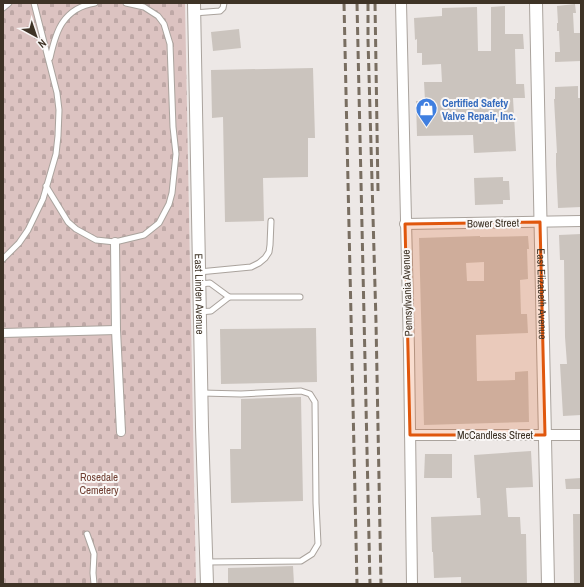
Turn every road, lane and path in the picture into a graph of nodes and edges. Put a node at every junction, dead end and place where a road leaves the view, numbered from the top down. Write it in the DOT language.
graph roads {
  1 [pos="9,3"];
  2 [pos="34,3"];
  3 [pos="95,3"];
  4 [pos="126,3"];
  5 [pos="224,3"];
  6 [pos="401,3"];
  7 [pos="536,3"];
  8 [pos="3,8"];
  9 [pos="194,8"];
  10 [pos="49,61"];
  11 [pos="46,186"];
  12 [pos="271,221"];
  13 [pos="581,221"];
  14 [pos="540,222"];
  15 [pos="405,224"];
  16 [pos="115,242"];
  17 [pos="3,259"];
  18 [pos="200,278"];
  19 [pos="229,297"];
  20 [pos="300,297"];
  21 [pos="200,312"];
  22 [pos="116,330"];
  23 [pos="3,333"];
  24 [pos="202,393"];
  25 [pos="121,432"];
  26 [pos="581,434"];
  27 [pos="410,435"];
  28 [pos="545,435"];
  29 [pos="87,534"];
  30 [pos="206,562"];
  31 [pos="94,584"];
  32 [pos="207,584"];
  33 [pos="412,584"];
  34 [pos="548,584"];
  1 -- 8 [label="lane"];
  2 -- 10 [label="lane"];
  3 -- 10 [label="lane"];
  4 -- 16 [label="lane"];
  5 -- 9 [label="lane"];
  6 -- 15 [label="street, Pennsylvania Avenue"];
  7 -- 14 [label="street, East Elizabeth Avenue"];
  9 -- 18 [label="street, East Linden Avenue"];
  10 -- 11 [label="lane"];
  11 -- 16 [label="lane"];
  11 -- 17 [label="lane"];
  12 -- 18 [label="lane"];
  13 -- 14 [label="street, Bower Street"];
  14 -- 15 [label="street, Bower Street"];
  14 -- 28 [label="street, East Elizabeth Avenue"];
  15 -- 27 [label="street, Pennsylvania Avenue"];
  16 -- 22 [label="street"];
  18 -- 19 [label="lane"];
  18 -- 21 [label="street, East Linden Avenue"];
  19 -- 20 [label="lane"];
  19 -- 21 [label="lane"];
  21 -- 24 [label="street, East Linden Avenue"];
  22 -- 23 [label="street"];
  22 -- 25 [label="street"];
  24 -- 30 [label="street, East Linden Avenue"];
  24 -- 30 [label="lane"];
  26 -- 28 [label="street, McCandless Street"];
  27 -- 28 [label="street, McCandless Street"];
  27 -- 33 [label="street, Pennsylvania Avenue"];
  28 -- 34 [label="street, East Elizabeth Avenue"];
  29 -- 31 [label="lane"];
  30 -- 32 [label="street, East Linden Avenue"];
}
